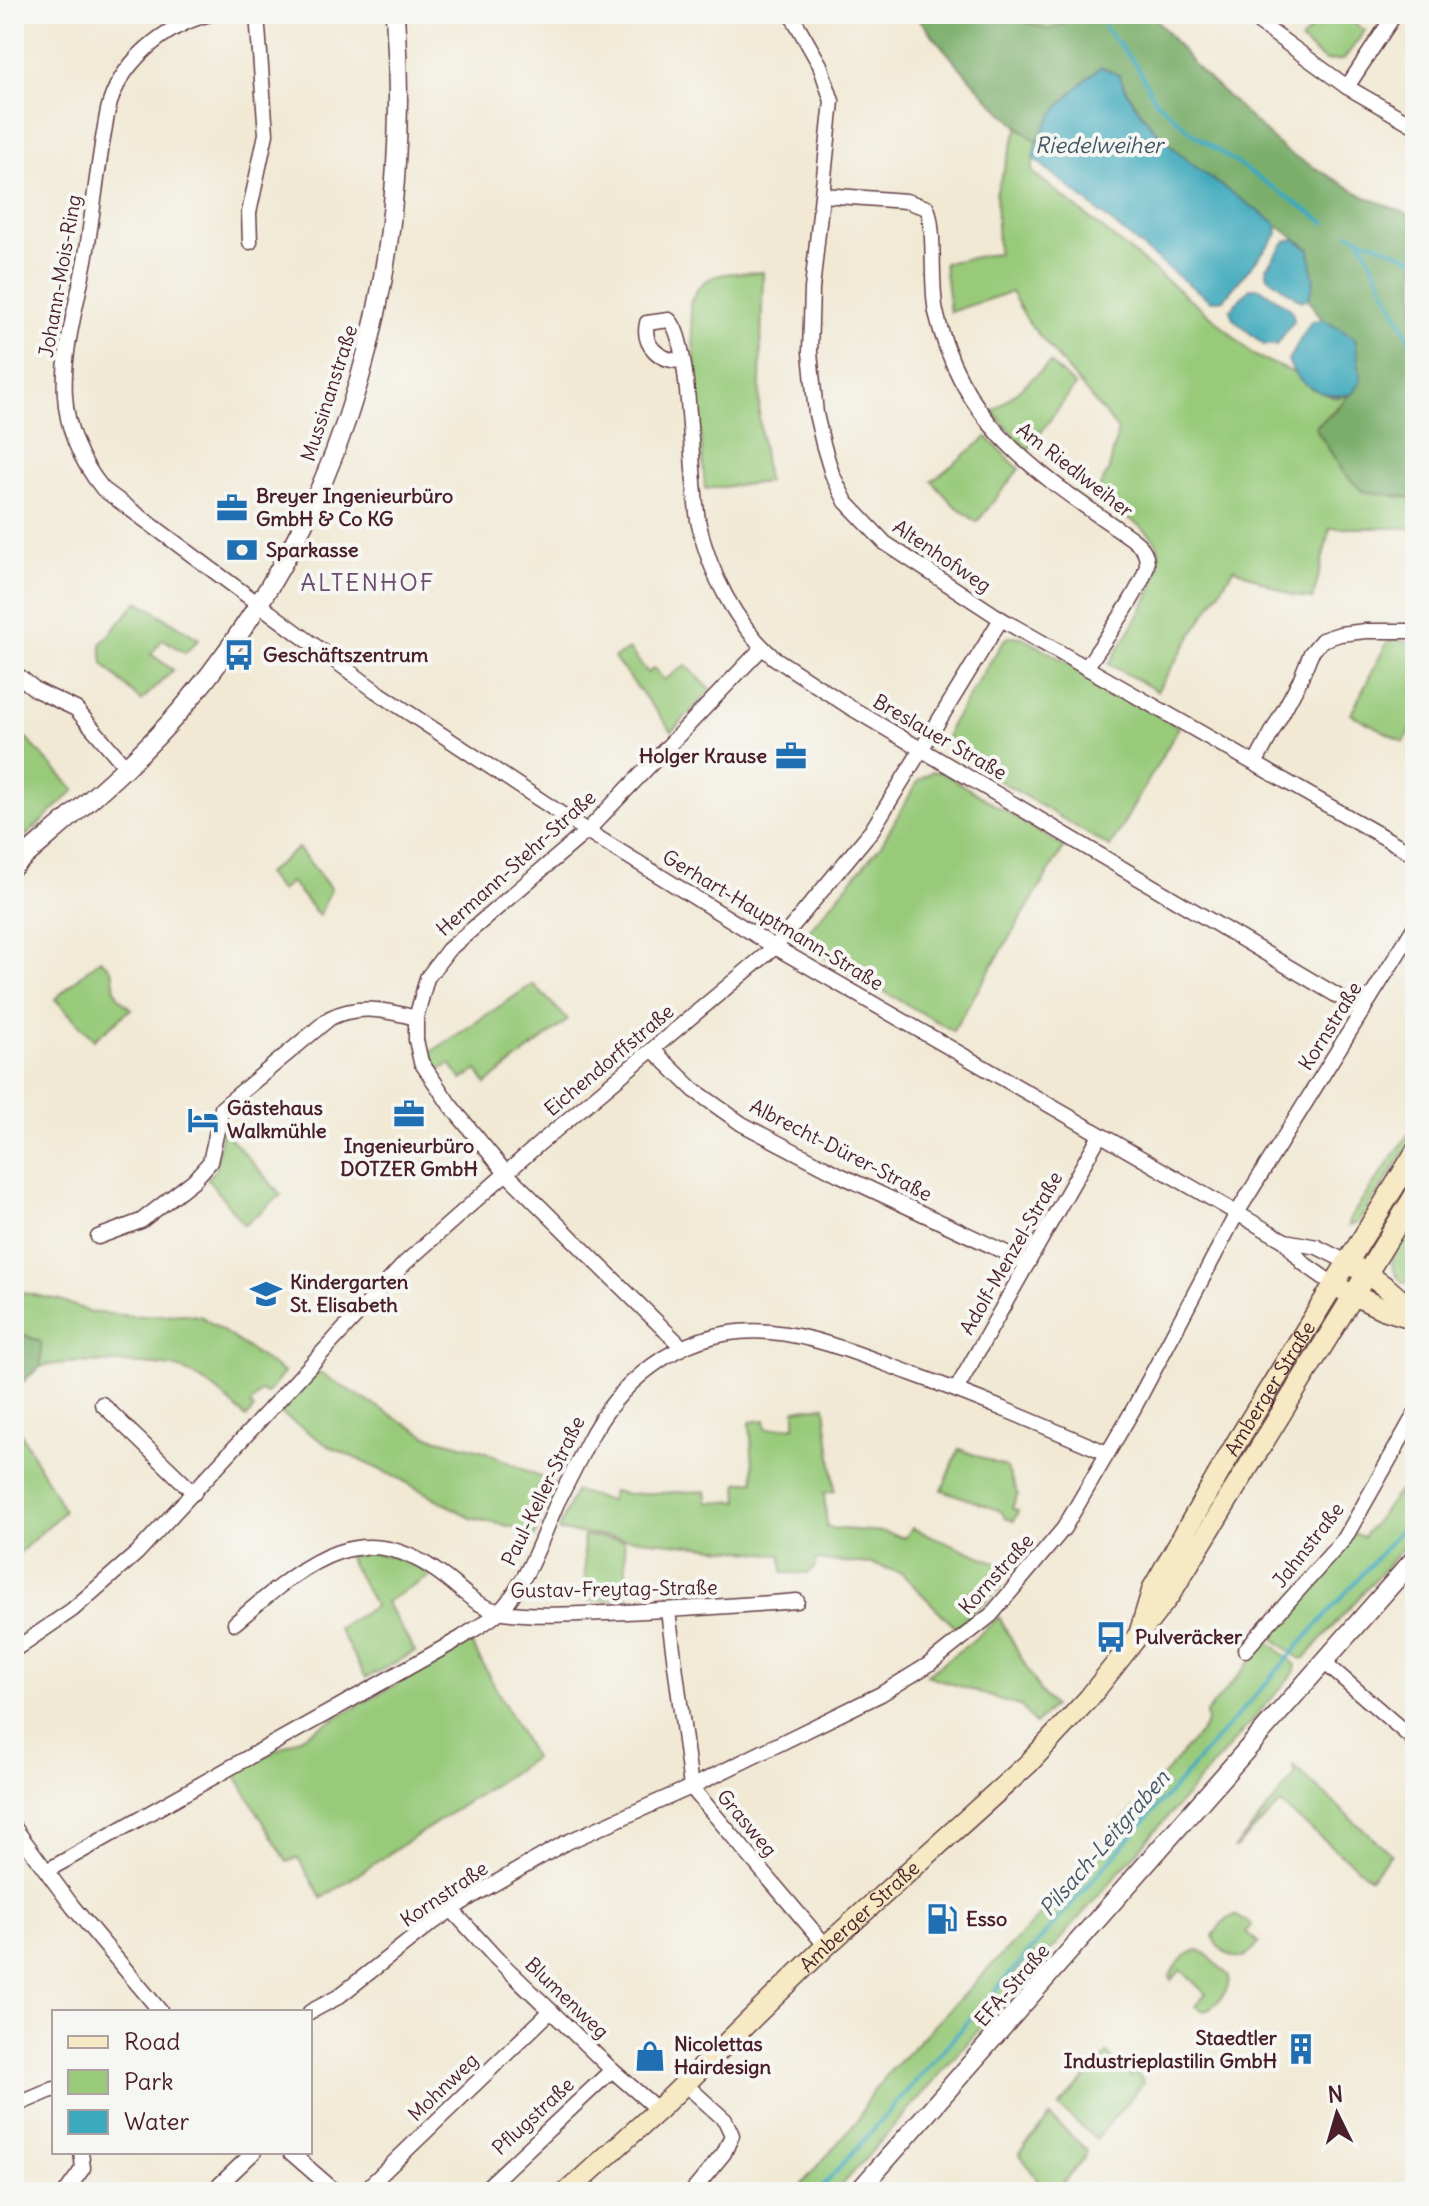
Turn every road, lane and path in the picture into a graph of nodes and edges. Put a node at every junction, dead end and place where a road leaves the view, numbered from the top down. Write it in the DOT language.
graph roads {
  1 [pos="210,14"];
  2 [pos="257,14"];
  3 [pos="395,14"];
  4 [pos="791,14"];
  5 [pos="1247,14"];
  6 [pos="1395,14"];
  7 [pos="1347,87"];
  8 [pos="1415,126"];
  9 [pos="823,195"];
  10 [pos="250,242"];
  11 [pos="682,361"];
  12 [pos="260,604"];
  13 [pos="1001,619"];
  14 [pos="1415,631"];
  15 [pos="762,648"];
  16 [pos="1086,668"];
  17 [pos="14,672"];
  18 [pos="922,749"];
  19 [pos="1256,762"];
  20 [pos="126,767"];
  21 [pos="587,831"];
  22 [pos="1415,855"];
  23 [pos="14,866"];
  24 [pos="1415,926"];
  25 [pos="775,947"];
  26 [pos="1363,1011"];
  27 [pos="416,1018"];
  28 [pos="653,1050"];
  29 [pos="1100,1135"];
  30 [pos="1415,1153"];
  31 [pos="506,1173"];
  32 [pos="1415,1195"];
  33 [pos="1237,1213"];
  34 [pos="98,1237"];
  35 [pos="1285,1241"];
  36 [pos="1347,1262"];
  37 [pos="1028,1263"];
  38 [pos="1366,1274"];
  39 [pos="1333,1284"];
  40 [pos="1352,1295"];
  41 [pos="1415,1319"];
  42 [pos="681,1346"];
  43 [pos="956,1390"];
  44 [pos="102,1404"];
  45 [pos="1415,1414"];
  46 [pos="1107,1453"];
  47 [pos="194,1493"];
  48 [pos="1415,1558"];
  49 [pos="797,1601"];
  50 [pos="668,1611"];
  51 [pos="499,1612"];
  52 [pos="235,1623"];
  53 [pos="1140,1631"];
  54 [pos="14,1650"];
  55 [pos="1245,1650"];
  56 [pos="1324,1662"];
  57 [pos="1415,1741"];
  58 [pos="691,1787"];
  59 [pos="14,1827"];
  60 [pos="48,1870"];
  61 [pos="452,1910"];
  62 [pos="826,1946"];
  63 [pos="159,2010"];
  64 [pos="312,2011"];
  65 [pos="551,2011"];
  66 [pos="612,2070"];
  67 [pos="685,2084"];
  68 [pos="52,2093"];
  69 [pos="14,2106"];
  70 [pos="658,2110"];
  71 [pos="81,2154"];
  72 [pos="252,2154"];
  73 [pos="292,2154"];
  74 [pos="66,2192"];
  75 [pos="212,2192"];
  76 [pos="336,2192"];
  77 [pos="363,2192"];
  78 [pos="482,2192"];
  79 [pos="567,2192"];
  80 [pos="692,2192"];
  81 [pos="858,2192"];
  1 -- 12 [label="street, Johann-Mois-Ring"];
  2 -- 10 [label="street"];
  3 -- 12 [label="street, Mussinanstraße"];
  4 -- 9 [label="street, Altenhofweg"];
  5 -- 7 [label="street"];
  6 -- 7 [label="street"];
  7 -- 8 [label="street"];
  9 -- 13 [label="street, Altenhofweg"];
  9 -- 16 [label="street, Am Riedlweiher"];
  11 -- 15 [label="street, Breslauer Straße"];
  12 -- 20 [label="street, Mussinanstraße"];
  12 -- 21 [label="street, Gerhart-Hauptmann-Straße"];
  13 -- 16 [label="street, Altenhofweg"];
  13 -- 18 [label="street, Eichendorffstraße"];
  14 -- 19 [label="street"];
  15 -- 18 [label="street, Breslauer Straße"];
  15 -- 21 [label="street, Hermann-Stehr-Straße"];
  16 -- 19 [label="street, Altenhofweg"];
  17 -- 20 [label="street"];
  18 -- 25 [label="street, Eichendorffstraße"];
  18 -- 26 [label="street, Breslauer Straße"];
  19 -- 22 [label="street, Altenhofweg"];
  20 -- 23 [label="street, Mussinanstraße"];
  21 -- 25 [label="street, Gerhart-Hauptmann-Straße"];
  21 -- 27 [label="street, Hermann-Stehr-Straße"];
  24 -- 26 [label="street, Kornstraße"];
  25 -- 28 [label="street, Eichendorffstraße"];
  25 -- 29 [label="street, Gerhart-Hauptmann-Straße"];
  26 -- 33 [label="street, Kornstraße"];
  27 -- 31 [label="street, Hermann-Stehr-Straße"];
  27 -- 34 [label="street"];
  28 -- 31 [label="street, Eichendorffstraße"];
  28 -- 37 [label="street, Albrecht-Dürer-Straße"];
  29 -- 33 [label="street, Gerhart-Hauptmann-Straße"];
  29 -- 37 [label="street, Adolf-Menzel-Straße"];
  30 -- 36 [label="main road, Amberger Straße"];
  31 -- 42 [label="street, Hermann-Stehr-Straße"];
  31 -- 47 [label="street, Eichendorffstraße"];
  32 -- 38 [label="main road, Amberger Straße"];
  33 -- 35 [label="street, Gerhart-Hauptmann-Straße"];
  33 -- 46 [label="street, Kornstraße"];
  35 -- 36 [label="street, Gerhart-Hauptmann-Straße"];
  35 -- 39 [label="street, Gerhart-Hauptmann-Straße"];
  36 -- 38 [label="main road"];
  36 -- 39 [label="main road, Amberger Straße"];
  37 -- 43 [label="street, Adolf-Menzel-Straße"];
  38 -- 40 [label="main road, Amberger Straße"];
  38 -- 41 [label="main road"];
  39 -- 40 [label="main road"];
  39 -- 53 [label="main road, Amberger Straße"];
  40 -- 41 [label="main road"];
  40 -- 53 [label="main road, Amberger Straße"];
  42 -- 43 [label="street, Paul-Keller-Straße"];
  42 -- 51 [label="street, Paul-Keller-Straße"];
  43 -- 46 [label="street, Paul-Keller-Straße"];
  44 -- 47 [label="street"];
  45 -- 55 [label="street, Jahnstraße"];
  46 -- 58 [label="street, Kornstraße"];
  47 -- 54 [label="street, Eichendorffstraße"];
  48 -- 56 [label="street, EFA-Straße"];
  49 -- 50 [label="street, Gustav-Freytag-Straße"];
  50 -- 51 [label="street, Gustav-Freytag-Straße"];
  50 -- 58 [label="street, Grasweg"];
  51 -- 52 [label="street, Gustav-Freytag-Straße"];
  51 -- 60 [label="street, Paul-Keller-Straße"];
  53 -- 62 [label="main road, Amberger Straße"];
  56 -- 57 [label="street"];
  56 -- 81 [label="street, EFA-Straße"];
  58 -- 61 [label="street, Kornstraße"];
  58 -- 62 [label="street, Grasweg"];
  59 -- 60 [label="street"];
  60 -- 63 [label="street"];
  61 -- 64 [label="street, Kornstraße"];
  61 -- 65 [label="street, Blumenweg"];
  62 -- 67 [label="main road, Amberger Straße"];
  65 -- 66 [label="street, Blumenweg"];
  65 -- 77 [label="street, Mohnweg"];
  66 -- 70 [label="street, Blumenweg"];
  66 -- 78 [label="street, Pflugstraße"];
  67 -- 70 [label="main road, Amberger Straße"];
  67 -- 80 [label="street"];
  68 -- 69 [label="street"];
  70 -- 79 [label="main road, Amberger Straße"];
  71 -- 74 [label="street"];
  72 -- 75 [label="street"];
  73 -- 76 [label="street"];
}
